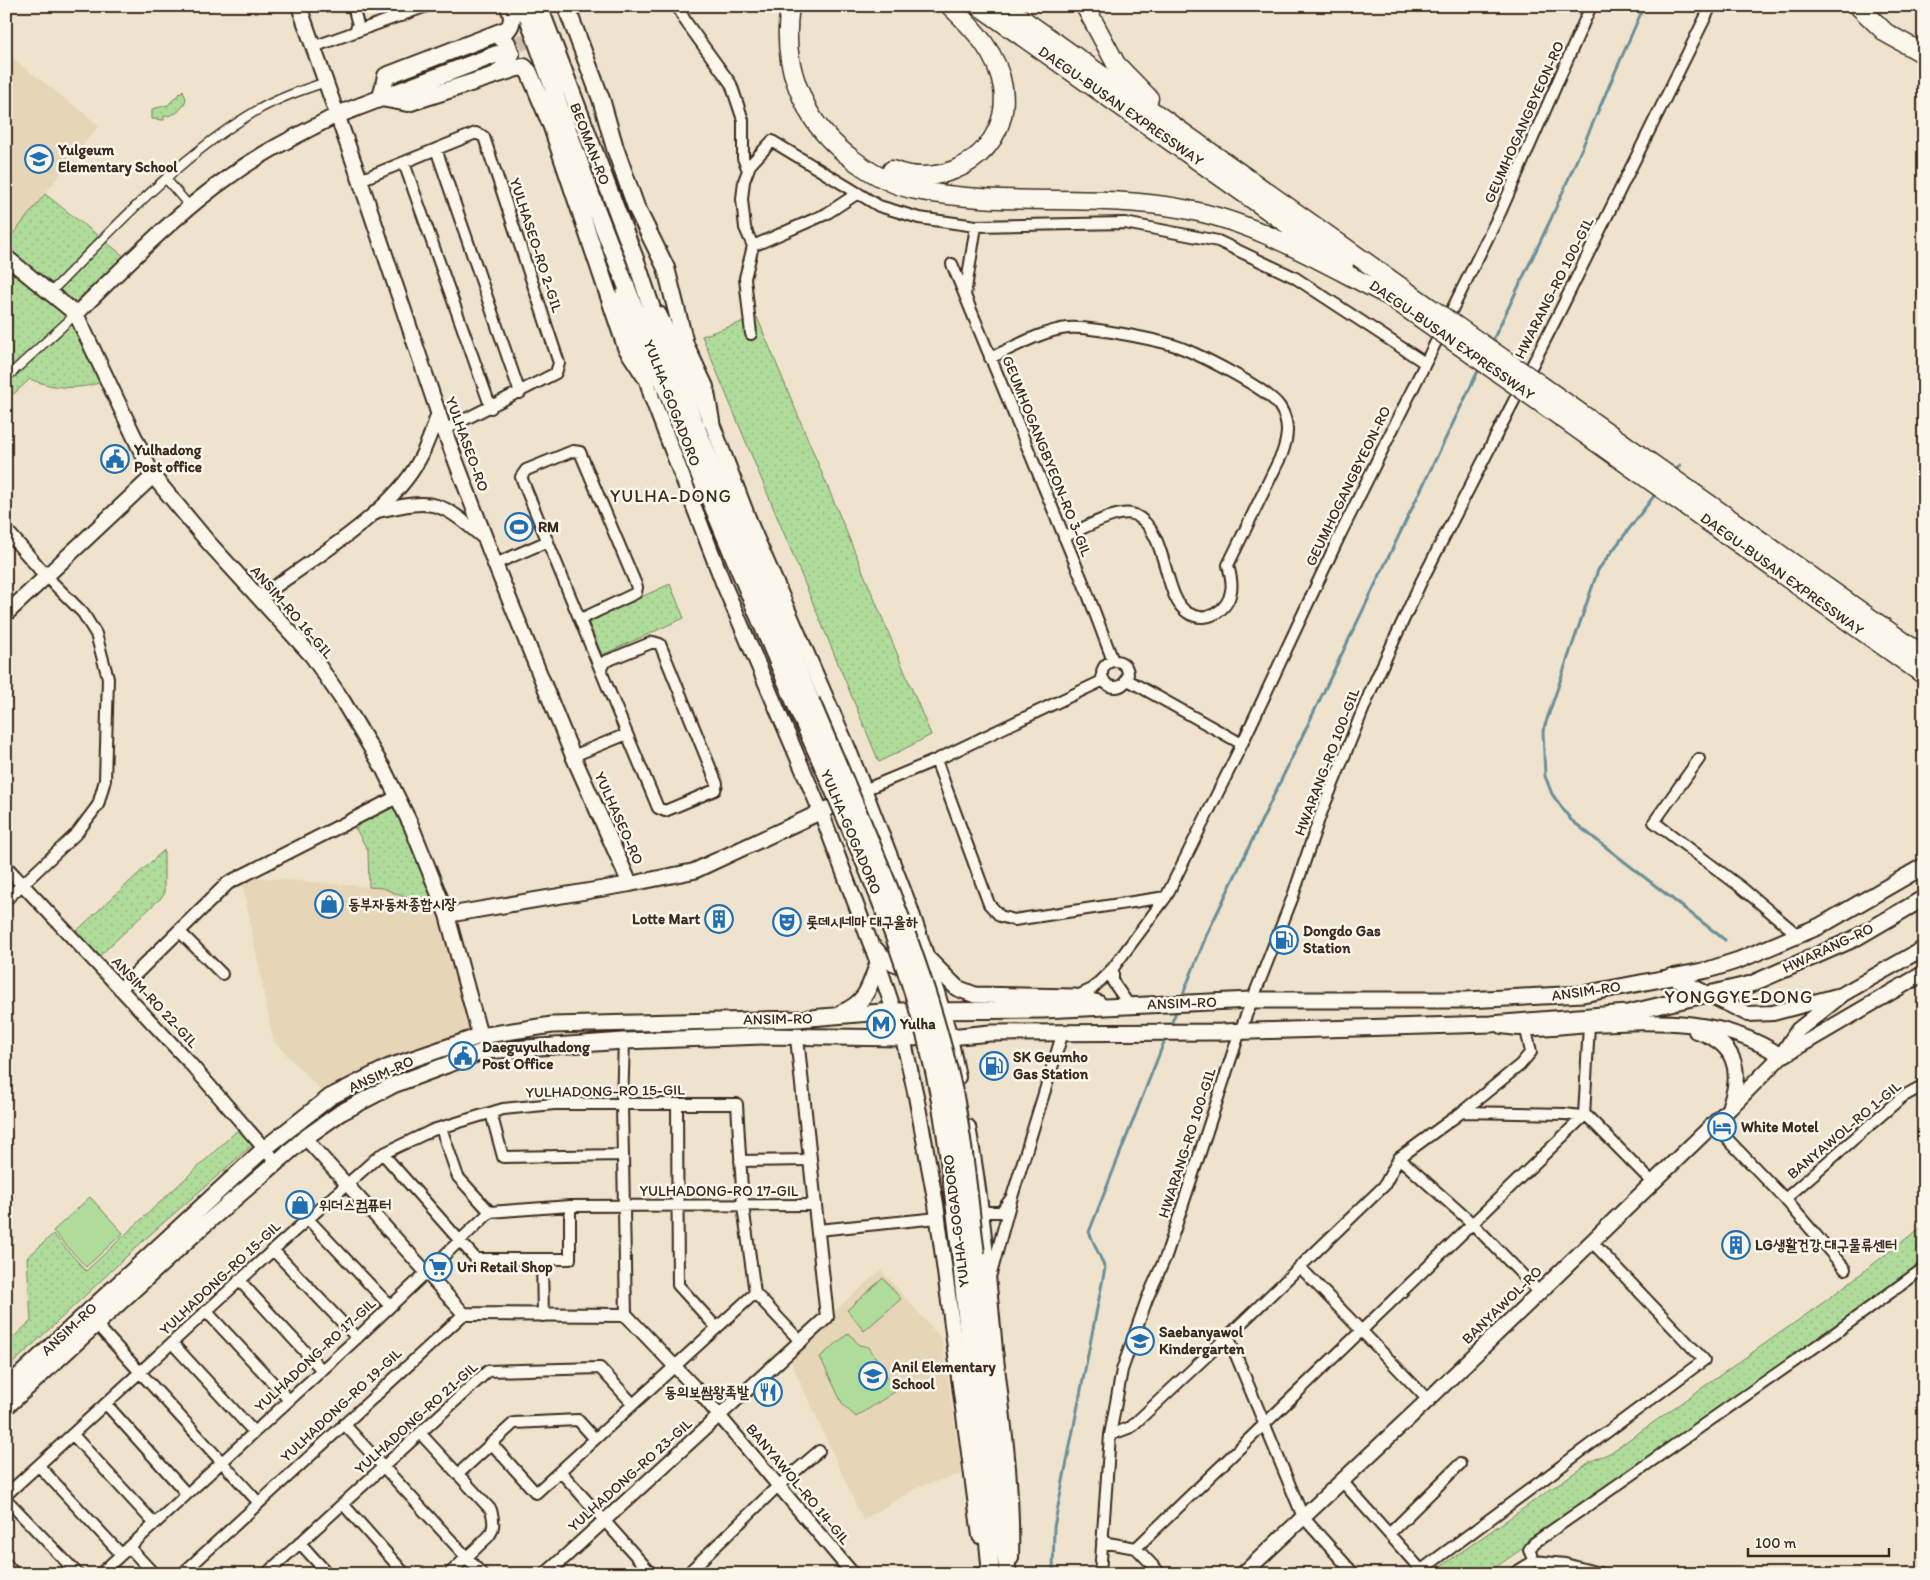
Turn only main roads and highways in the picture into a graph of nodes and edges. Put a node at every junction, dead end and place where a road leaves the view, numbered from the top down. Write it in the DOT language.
graph roads {
  1 [pos="299,6"];
  2 [pos="509,6"];
  3 [pos="524,6"];
  4 [pos="539,6"];
  5 [pos="790,6"];
  6 [pos="801,6"];
  7 [pos="950,6"];
  8 [pos="979,6"];
  9 [pos="1004,6"];
  10 [pos="1085,6"];
  11 [pos="1858,6"];
  12 [pos="570,13"];
  13 [pos="555,28"];
  14 [pos="497,34"];
  15 [pos="497,54"];
  16 [pos="1924,54"];
  17 [pos="498,73"];
  18 [pos="381,98"];
  19 [pos="337,115"];
  20 [pos="1258,188"];
  21 [pos="609,241"];
  22 [pos="6,257"];
  23 [pos="642,282"];
  24 [pos="1389,296"];
  25 [pos="76,314"];
  26 [pos="1429,315"];
  27 [pos="645,376"];
  28 [pos="711,421"];
  29 [pos="154,476"];
  30 [pos="1685,496"];
  31 [pos="6,614"];
  32 [pos="1924,656"];
  33 [pos="1924,675"];
  34 [pos="805,705"];
  35 [pos="864,790"];
  36 [pos="822,812"];
  37 [pos="1924,866"];
  38 [pos="630,884"];
  39 [pos="1924,898"];
  40 [pos="447,916"];
  41 [pos="871,944"];
  42 [pos="1924,948"];
  43 [pos="927,958"];
  44 [pos="878,963"];
  45 [pos="1924,973"];
  46 [pos="1671,976"];
  47 [pos="1843,994"];
  48 [pos="1705,995"];
  49 [pos="1112,1007"];
  50 [pos="941,1010"];
  51 [pos="900,1011"];
  52 [pos="832,1018"];
  53 [pos="1491,1024"];
  54 [pos="1671,1024"];
  55 [pos="480,1036"];
  56 [pos="950,1037"];
  57 [pos="903,1038"];
  58 [pos="1781,1056"];
  59 [pos="962,1100"];
  60 [pos="917,1101"];
  61 [pos="1729,1109"];
  62 [pos="968,1252"];
  63 [pos="6,1388"];
  64 [pos="6,1408"];
  65 [pos="985,1573"];
  66 [pos="1009,1574"];
  67 [pos="1243,1574"];
  1 -- 19 [label="main road, YULHASEO-RO"];
  2 -- 14 [label="highway"];
  3 -- 21 [label="highway, BEOMAN-RO"];
  4 -- 23 [label="highway, BEOMAN-RO"];
  5 -- 24 [label="highway"];
  6 -- 7 [label="highway"];
  8 -- 24 [label="highway, DAEGU-BUSAN EXPRESSWAY"];
  9 -- 20 [label="highway, DAEGU-BUSAN EXPRESSWAY"];
  10 -- 20 [label="highway"];
  11 -- 16 [label="highway"];
  12 -- 13 [label="highway"];
  12 -- 28 [label="highway"];
  14 -- 17 [label="highway"];
  14 -- 18 [label="highway"];
  15 -- 18 [label="highway"];
  17 -- 18 [label="highway"];
  17 -- 27 [label="highway"];
  18 -- 19 [label="highway"];
  19 -- 25 [label="main road"];
  19 -- 38 [label="main road, YULHASEO-RO"];
  20 -- 26 [label="highway, DAEGU-BUSAN EXPRESSWAY"];
  21 -- 27 [label="main road"];
  21 -- 34 [label="highway, YULHA-GOGADORO"];
  22 -- 25 [label="main road, ANSIM-RO 16-GIL"];
  23 -- 28 [label="main road"];
  23 -- 34 [label="highway, YULHA-GOGADORO"];
  24 -- 26 [label="highway, DAEGU-BUSAN EXPRESSWAY"];
  25 -- 29 [label="main road, ANSIM-RO 16-GIL"];
  26 -- 30 [label="highway, DAEGU-BUSAN EXPRESSWAY, bridge"];
  27 -- 36 [label="main road"];
  28 -- 35 [label="main road"];
  29 -- 31 [label="main road"];
  29 -- 40 [label="main road, ANSIM-RO 16-GIL"];
  30 -- 32 [label="highway, DAEGU-BUSAN EXPRESSWAY"];
  30 -- 33 [label="highway, DAEGU-BUSAN EXPRESSWAY"];
  34 -- 62 [label="highway, YULHA-GOGADORO, bridge"];
  35 -- 36 [label="main road, YULHASEO-RO"];
  35 -- 43 [label="main road"];
  36 -- 38 [label="main road, YULHASEO-RO"];
  36 -- 41 [label="main road"];
  37 -- 46 [label="main road, HWARANG-RO"];
  38 -- 40 [label="main road, YULHASEO-RO"];
  39 -- 48 [label="main road, HWARANG-RO"];
  40 -- 55 [label="main road, ANSIM-RO 16-GIL"];
  41 -- 43 [label="main road"];
  41 -- 44 [label="main road"];
  42 -- 47 [label="main road"];
  43 -- 49 [label="main road"];
  43 -- 50 [label="main road"];
  44 -- 51 [label="main road"];
  44 -- 52 [label="main road"];
  45 -- 58 [label="main road"];
  46 -- 48 [label="main road"];
  46 -- 49 [label="main road, ANSIM-RO"];
  47 -- 48 [label="main road"];
  47 -- 58 [label="main road"];
  48 -- 53 [label="main road, HWARANG-RO"];
  49 -- 50 [label="main road, ANSIM-RO"];
  50 -- 51 [label="main road, ANSIM-RO"];
  50 -- 56 [label="main road"];
  51 -- 52 [label="main road, ANSIM-RO"];
  51 -- 57 [label="main road"];
  52 -- 55 [label="main road, ANSIM-RO"];
  53 -- 54 [label="main road"];
  53 -- 56 [label="main road, ANSIM-RO"];
  54 -- 58 [label="main road"];
  54 -- 61 [label="main road"];
  55 -- 63 [label="main road, ANSIM-RO"];
  56 -- 57 [label="main road, ANSIM-RO"];
  56 -- 59 [label="main road"];
  57 -- 60 [label="main road"];
  57 -- 64 [label="main road, ANSIM-RO"];
  58 -- 61 [label="main road, BANYAWOL-RO"];
  59 -- 60 [label="main road"];
  59 -- 66 [label="main road"];
  60 -- 65 [label="main road"];
  61 -- 67 [label="main road, BANYAWOL-RO"];
  62 -- 65 [label="highway, YULHA-GOGADORO"];
  62 -- 66 [label="highway, YULHA-GOGADORO"];
}
